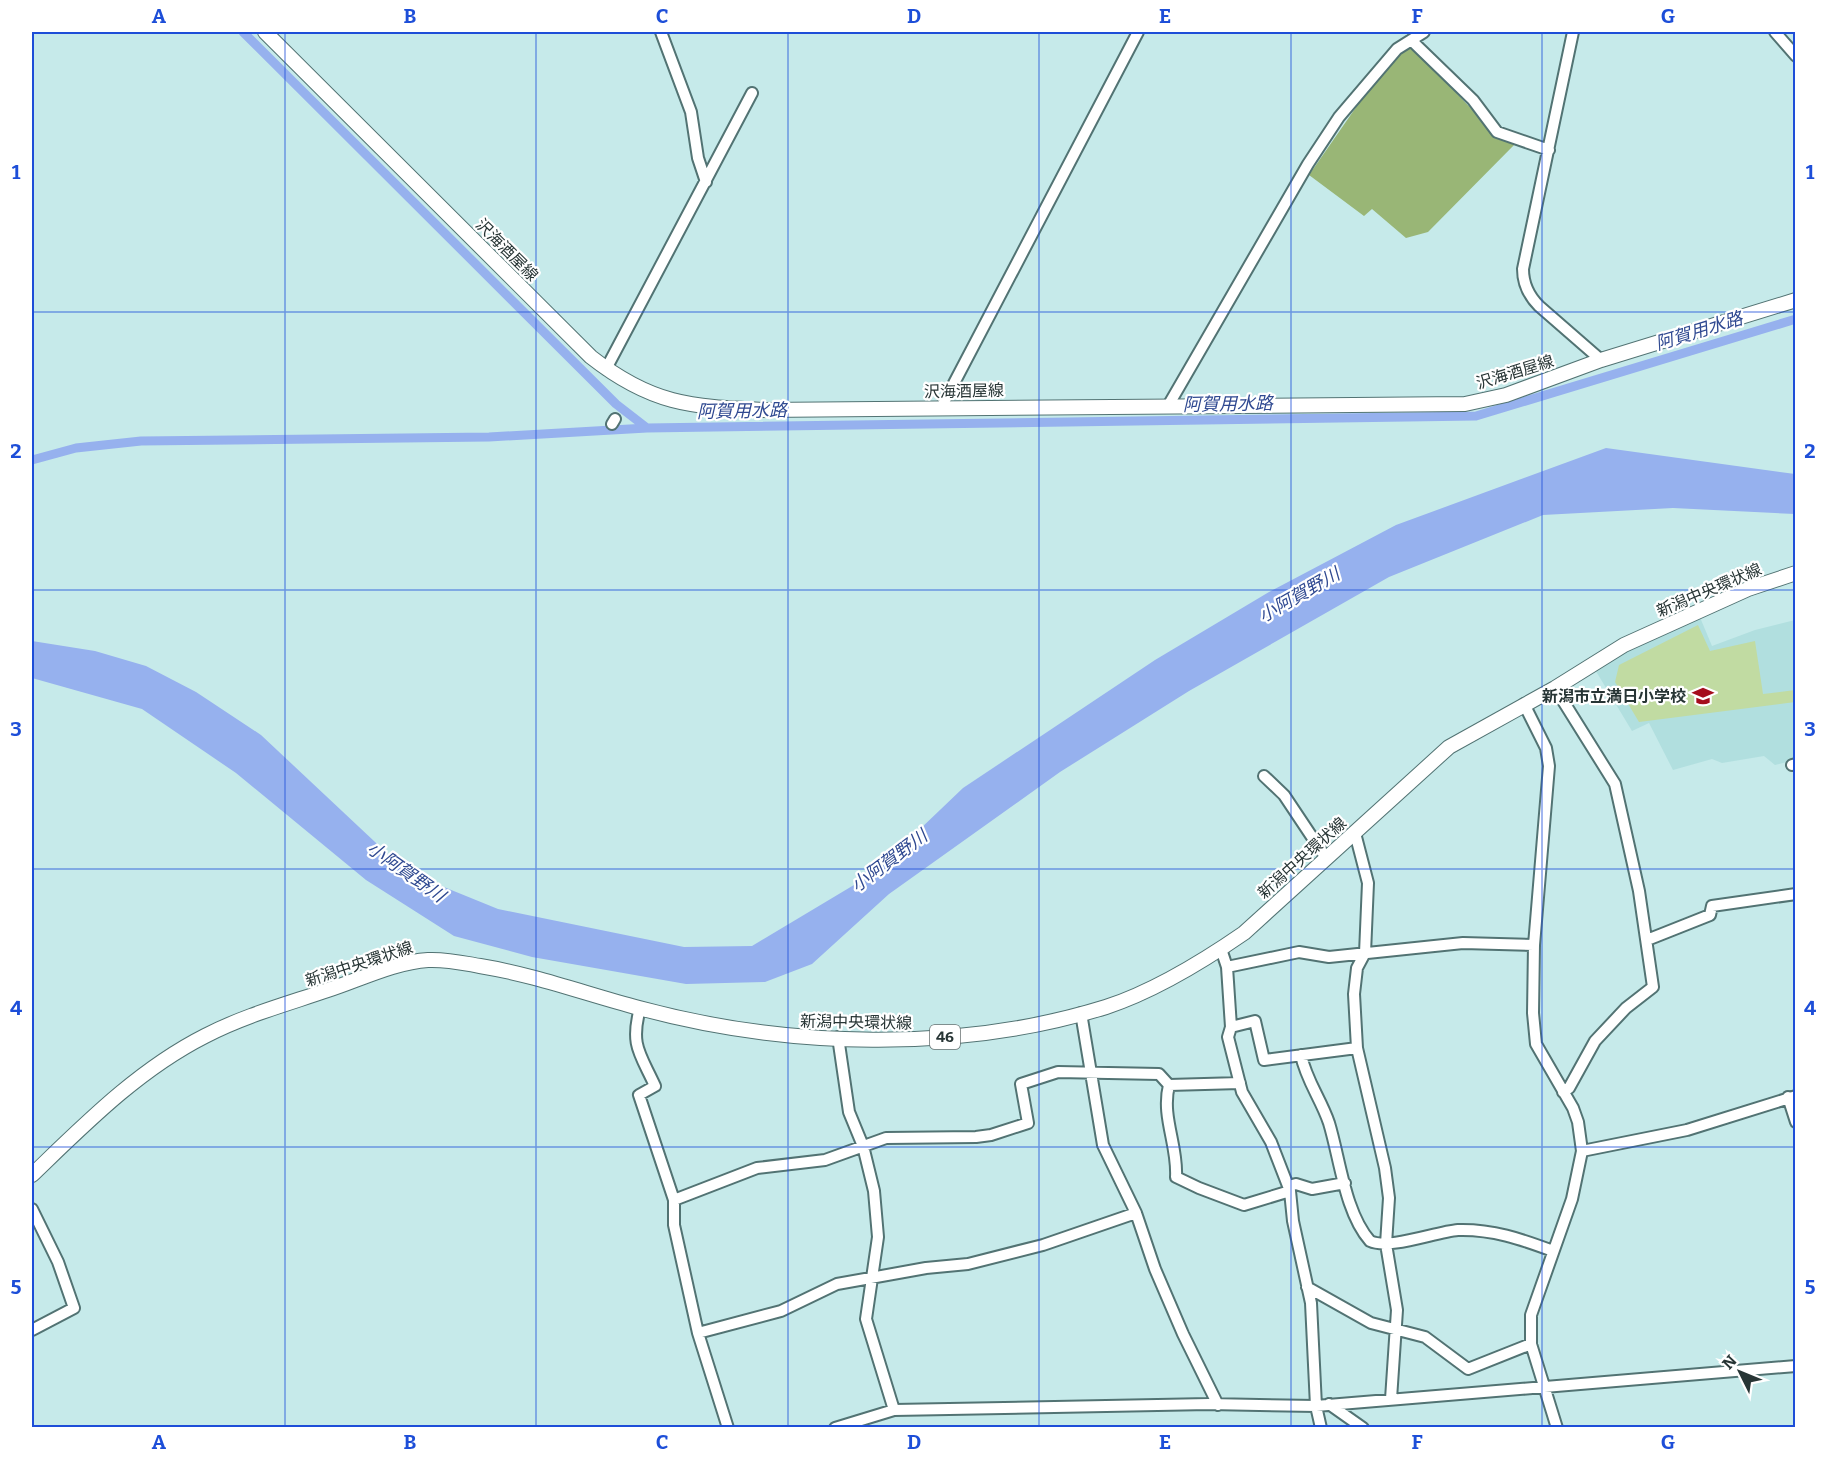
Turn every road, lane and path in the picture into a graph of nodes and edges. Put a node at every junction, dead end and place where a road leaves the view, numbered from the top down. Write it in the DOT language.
graph roads {
  1 [pos="264,32"];
  2 [pos="661,32"];
  3 [pos="1138,32"];
  4 [pos="1424,32"];
  5 [pos="1573,32"];
  6 [pos="1775,32"];
  7 [pos="1411,40"];
  8 [pos="1796,56"];
  9 [pos="752,93"];
  10 [pos="1550,150"];
  11 [pos="706,182"];
  12 [pos="1796,300"];
  13 [pos="1601,360"];
  14 [pos="606,369"];
  15 [pos="1168,406"];
  16 [pos="941,408"];
  17 [pos="1796,573"];
  18 [pos="1555,688"];
  19 [pos="1524,704"];
  20 [pos="1264,776"];
  21 [pos="1355,833"];
  22 [pos="1326,858"];
  23 [pos="1796,894"];
  24 [pos="1647,940"];
  25 [pos="1534,945"];
  26 [pos="1221,949"];
  27 [pos="1365,953"];
  28 [pos="1227,967"];
  29 [pos="640,1008"];
  30 [pos="1081,1013"];
  31 [pos="1231,1027"];
  32 [pos="838,1037"];
  33 [pos="1357,1048"];
  34 [pos="1301,1055"];
  35 [pos="1090,1075"];
  36 [pos="1240,1083"];
  37 [pos="1169,1085"];
  38 [pos="1563,1092"];
  39 [pos="1792,1097"];
  40 [pos="1796,1122"];
  41 [pos="863,1146"];
  42 [pos="1582,1151"];
  43 [pos="32,1175"];
  44 [pos="1345,1183"];
  45 [pos="1289,1189"];
  46 [pos="674,1200"];
  47 [pos="32,1209"];
  48 [pos="1136,1213"];
  49 [pos="1386,1244"];
  50 [pos="1553,1251"];
  51 [pos="873,1277"];
  52 [pos="1307,1287"];
  53 [pos="32,1330"];
  54 [pos="1396,1330"];
  55 [pos="698,1333"];
  56 [pos="1530,1344"];
  57 [pos="1796,1366"];
  58 [pos="1544,1387"];
  59 [pos="1391,1399"];
  60 [pos="1329,1404"];
  61 [pos="1218,1406"];
  62 [pos="1316,1406"];
  63 [pos="894,1410"];
  64 [pos="728,1428"];
  65 [pos="835,1428"];
  66 [pos="1321,1428"];
  67 [pos="1362,1428"];
  68 [pos="1557,1428"];
  1 -- 14 [label="main road, 沢海酒屋線"];
  2 -- 11 [label="street"];
  3 -- 16 [label="street"];
  4 -- 7 [label="street"];
  5 -- 10 [label="street"];
  6 -- 8 [label="street"];
  7 -- 10 [label="street"];
  7 -- 15 [label="street"];
  9 -- 11 [label="street"];
  10 -- 13 [label="street"];
  11 -- 14 [label="street"];
  12 -- 13 [label="main road, 沢海酒屋線"];
  13 -- 15 [label="main road, 沢海酒屋線"];
  14 -- 16 [label="main road, 沢海酒屋線"];
  15 -- 16 [label="main road, 沢海酒屋線"];
  17 -- 18 [label="main road, 新潟中央環状線 / 46"];
  18 -- 19 [label="main road, 新潟中央環状線 / 46"];
  18 -- 24 [label="street"];
  19 -- 21 [label="main road, 新潟中央環状線 / 46"];
  19 -- 25 [label="street"];
  20 -- 22 [label="street"];
  21 -- 22 [label="main road, 新潟中央環状線 / 46"];
  21 -- 27 [label="street"];
  22 -- 26 [label="main road, 新潟中央環状線 / 46"];
  23 -- 24 [label="street"];
  24 -- 38 [label="street"];
  25 -- 27 [label="street"];
  25 -- 38 [label="street"];
  26 -- 28 [label="street"];
  26 -- 30 [label="main road, 新潟中央環状線 / 46"];
  27 -- 28 [label="street"];
  27 -- 33 [label="street"];
  28 -- 31 [label="street"];
  29 -- 32 [label="main road, 新潟中央環状線 / 46"];
  29 -- 43 [label="main road, 新潟中央環状線 / 46"];
  29 -- 46 [label="street"];
  30 -- 32 [label="main road, 新潟中央環状線 / 46"];
  30 -- 35 [label="street"];
  31 -- 34 [label="street"];
  31 -- 36 [label="street"];
  32 -- 41 [label="street"];
  33 -- 34 [label="street"];
  33 -- 49 [label="street"];
  34 -- 44 [label="street"];
  35 -- 37 [label="street"];
  35 -- 41 [label="street"];
  35 -- 48 [label="street"];
  36 -- 37 [label="street"];
  36 -- 45 [label="street"];
  37 -- 45 [label="street"];
  38 -- 42 [label="street"];
  39 -- 40 [label="street"];
  39 -- 42 [label="street"];
  41 -- 46 [label="street"];
  41 -- 51 [label="street"];
  42 -- 50 [label="street"];
  44 -- 45 [label="street"];
  44 -- 49 [label="street"];
  45 -- 52 [label="street"];
  46 -- 55 [label="street"];
  47 -- 53 [label="street"];
  48 -- 51 [label="street"];
  48 -- 61 [label="street"];
  49 -- 50 [label="street"];
  49 -- 54 [label="street"];
  50 -- 56 [label="street"];
  51 -- 55 [label="street"];
  51 -- 63 [label="street"];
  52 -- 54 [label="street"];
  52 -- 62 [label="street"];
  54 -- 56 [label="street"];
  54 -- 59 [label="street"];
  55 -- 64 [label="street"];
  56 -- 58 [label="street"];
  57 -- 58 [label="street"];
  58 -- 59 [label="street"];
  58 -- 68 [label="street"];
  59 -- 60 [label="street"];
  60 -- 62 [label="street"];
  60 -- 67 [label="street"];
  61 -- 62 [label="street"];
  61 -- 63 [label="street"];
  62 -- 66 [label="street"];
  63 -- 65 [label="street"];
}
